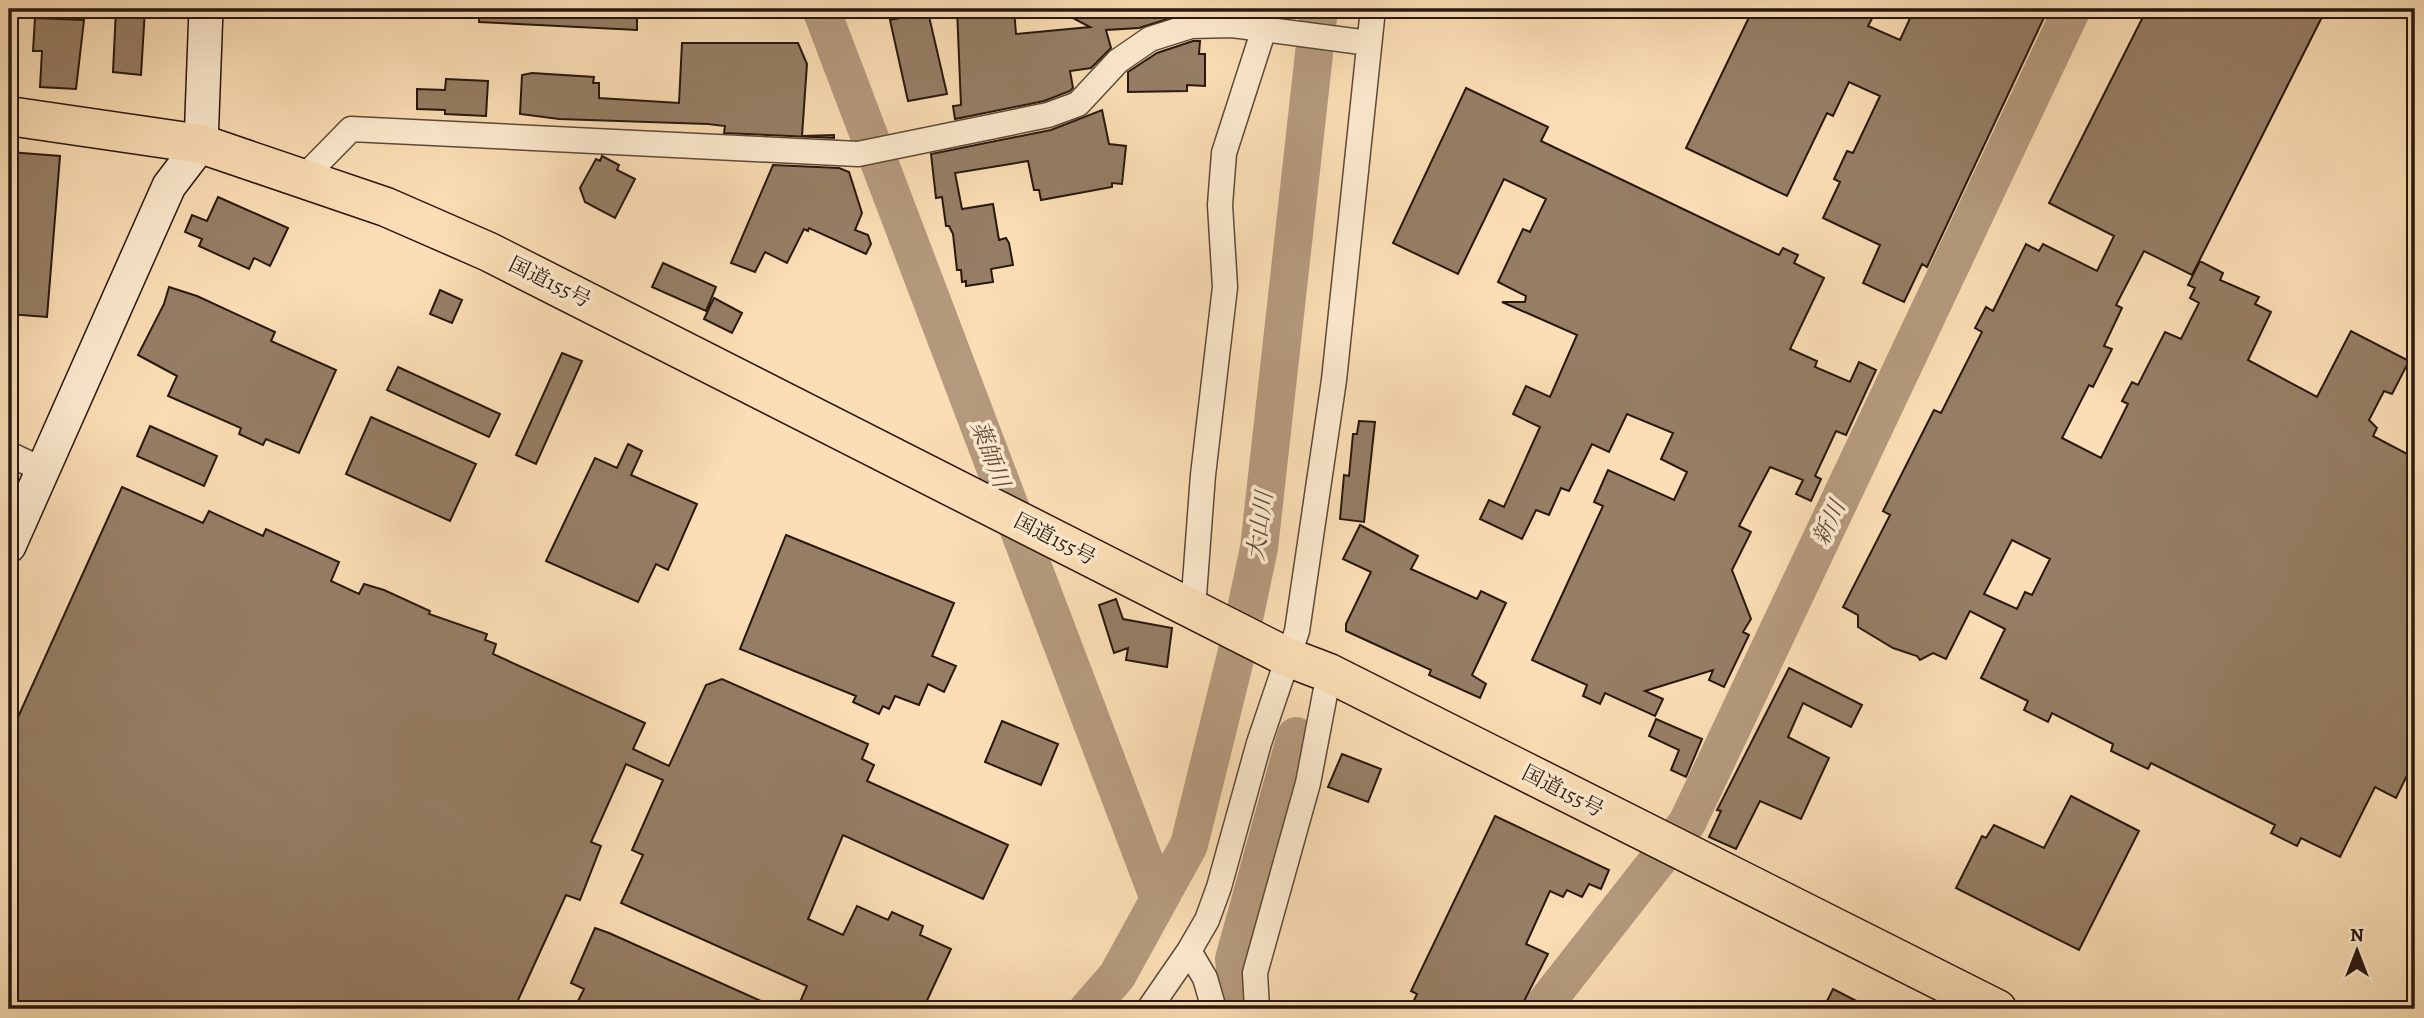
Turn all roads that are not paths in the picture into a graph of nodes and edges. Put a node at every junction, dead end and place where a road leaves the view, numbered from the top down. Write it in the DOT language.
graph roads {
  1 [pos="206,9"];
  2 [pos="1373,9"];
  3 [pos="1269,23"];
  4 [pos="1369,43"];
  5 [pos="9,116"];
  6 [pos="201,144"];
  7 [pos="302,179"];
  8 [pos="9,454"];
  9 [pos="43,470"];
  10 [pos="9,546"];
  11 [pos="1193,609"];
  12 [pos="1287,657"];
  13 [pos="1329,673"];
  14 [pos="1189,951"];
  15 [pos="1149,1009"];
  16 [pos="1214,1009"];
  17 [pos="1257,1009"];
  18 [pos="1997,1009"];
  1 -- 6 [label="street"];
  2 -- 4 [label="street"];
  3 -- 4 [label="street"];
  3 -- 7 [label="street"];
  3 -- 11 [label="street"];
  4 -- 12 [label="street"];
  5 -- 6 [label="highway, 国道155号"];
  6 -- 7 [label="highway, 国道155号"];
  6 -- 9 [label="street"];
  7 -- 11 [label="highway, 国道155号"];
  8 -- 9 [label="street"];
  9 -- 10 [label="street"];
  11 -- 12 [label="highway, 国道155号"];
  12 -- 13 [label="highway, 国道155号"];
  12 -- 14 [label="street"];
  13 -- 17 [label="street"];
  13 -- 18 [label="highway, 国道155号"];
  14 -- 15 [label="street"];
  14 -- 16 [label="street"];
}
